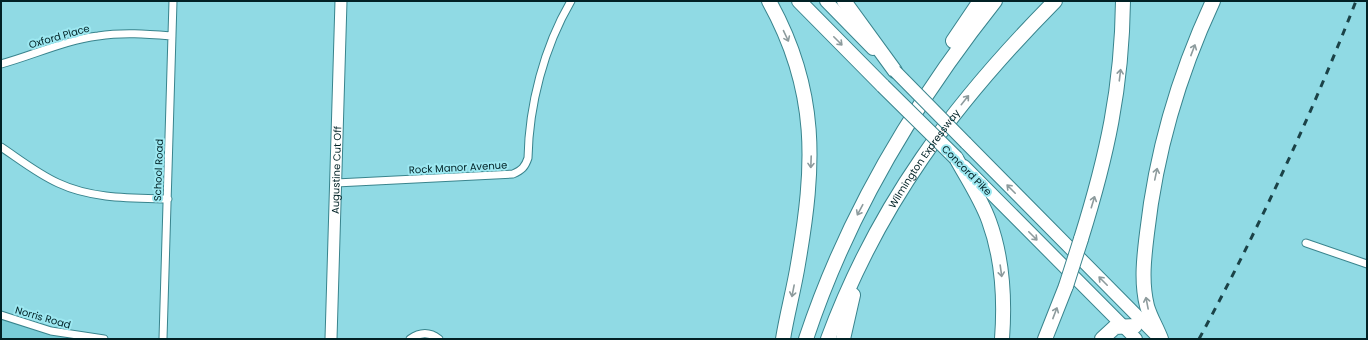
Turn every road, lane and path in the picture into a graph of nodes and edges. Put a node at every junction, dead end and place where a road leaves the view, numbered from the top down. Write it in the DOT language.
graph roads {
  1 [pos="173,1"];
  2 [pos="341,1"];
  3 [pos="571,1"];
  4 [pos="769,1"];
  5 [pos="826,1"];
  6 [pos="844,1"];
  7 [pos="980,1"];
  8 [pos="995,1"];
  9 [pos="1055,1"];
  10 [pos="1123,1"];
  11 [pos="1213,1"];
  12 [pos="800,2"];
  13 [pos="172,36"];
  14 [pos="1,64"];
  15 [pos="895,71"];
  16 [pos="1,146"];
  17 [pos="956,158"];
  18 [pos="918,162"];
  19 [pos="336,183"];
  20 [pos="869,193"];
  21 [pos="168,199"];
  22 [pos="1306,243"];
  23 [pos="1367,264"];
  24 [pos="1,314"];
  25 [pos="1131,330"];
  26 [pos="104,339"];
  27 [pos="163,339"];
  28 [pos="331,339"];
  29 [pos="410,339"];
  30 [pos="439,339"];
  31 [pos="783,339"];
  32 [pos="806,339"];
  33 [pos="828,339"];
  34 [pos="843,339"];
  35 [pos="1002,339"];
  36 [pos="1045,339"];
  37 [pos="1102,339"];
  38 [pos="1148,339"];
  39 [pos="1160,339"];
  1 -- 13 [label="street, School Road"];
  2 -- 19 [label="street, Augustine Cut Off"];
  3 -- 19 [label="street, Rock Manor Avenue"];
  4 -- 31 [label="highway, one-way"];
  5 -- 15 [label="main road, Concord Pike"];
  6 -- 15 [label="highway"];
  7 -- 20 [label="highway"];
  8 -- 20 [label="highway"];
  18 -- 9 [label="highway, Wilmington Expressway, one-way"];
  36 -- 10 [label="highway, one-way, bridge"];
  39 -- 11 [label="highway, one-way"];
  12 -- 17 [label="highway, Concord Pike, one-way, bridge"];
  13 -- 14 [label="street, Oxford Place"];
  13 -- 21 [label="street, School Road"];
  39 -- 15 [label="main road, Concord Pike, one-way, bridge"];
  16 -- 21 [label="street"];
  17 -- 25 [label="main road, Concord Pike, one-way"];
  17 -- 35 [label="highway, one-way"];
  18 -- 33 [label="highway, Wilmington Expressway"];
  18 -- 34 [label="highway"];
  19 -- 28 [label="street, Augustine Cut Off"];
  20 -- 32 [label="highway, one-way"];
  21 -- 27 [label="street, School Road"];
  22 -- 23 [label="street"];
  24 -- 26 [label="street, Norris Road"];
  25 -- 37 [label="highway"];
  25 -- 38 [label="main road, Concord Pike"];
  29 -- 30 [label="street"];
}
